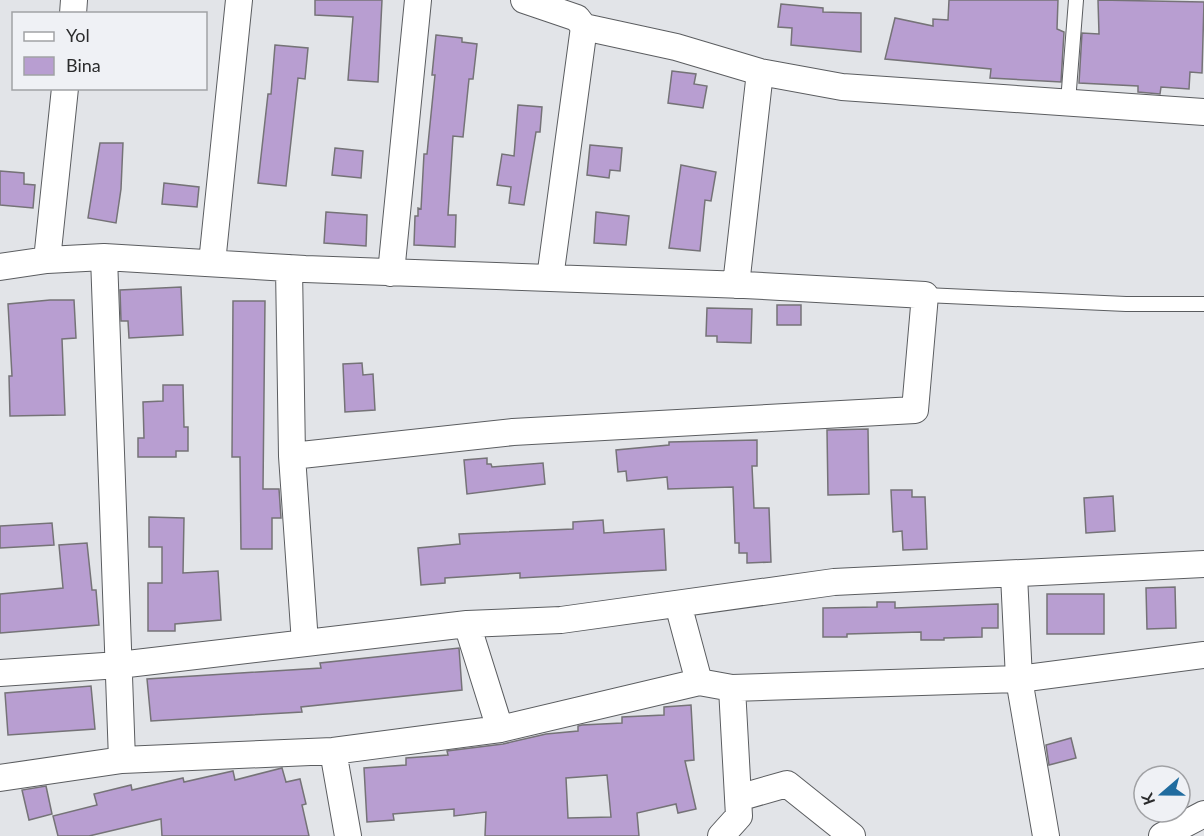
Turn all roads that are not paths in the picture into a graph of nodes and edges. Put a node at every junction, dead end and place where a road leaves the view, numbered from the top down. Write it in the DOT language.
graph roads {
  1 [pos="239,0"];
  2 [pos="418,0"];
  3 [pos="524,0"];
  4 [pos="1076,0"];
  5 [pos="582,15"];
  6 [pos="760,72"];
  7 [pos="65,90"];
  8 [pos="1068,102"];
  9 [pos="1204,112"];
  10 [pos="104,256"];
  11 [pos="47,260"];
  12 [pos="213,263"];
  13 [pos="0,267"];
  14 [pos="289,268"];
  15 [pos="390,273"];
  16 [pos="550,278"];
  17 [pos="736,285"];
  18 [pos="925,295"];
  19 [pos="1204,304"];
  20 [pos="292,456"];
  21 [pos="1204,564"];
  22 [pos="1014,575"];
  23 [pos="678,604"];
  24 [pos="467,624"];
  25 [pos="305,643"];
  26 [pos="1204,655"];
  27 [pos="119,666"];
  28 [pos="0,673"];
  29 [pos="1019,679"];
  30 [pos="699,682"];
  31 [pos="732,688"];
  32 [pos="500,729"];
  33 [pos="333,751"];
  34 [pos="122,760"];
  35 [pos="0,778"];
  36 [pos="738,798"];
  37 [pos="1204,814"];
  38 [pos="348,836"];
  39 [pos="721,836"];
  40 [pos="852,836"];
  41 [pos="1046,836"];
  42 [pos="1162,836"];
  1 -- 12 [label="street"];
  2 -- 15 [label="street"];
  3 -- 5 [label="street"];
  4 -- 8 [label="lane"];
  5 -- 6 [label="street"];
  5 -- 16 [label="street"];
  6 -- 8 [label="street"];
  6 -- 17 [label="street"];
  7 -- 11 [label="street"];
  8 -- 9 [label="street"];
  10 -- 11 [label="street"];
  10 -- 12 [label="street"];
  10 -- 27 [label="street"];
  11 -- 13 [label="street"];
  12 -- 14 [label="street"];
  14 -- 15 [label="street"];
  14 -- 20 [label="street"];
  15 -- 16 [label="street"];
  16 -- 17 [label="street"];
  17 -- 18 [label="street"];
  18 -- 19 [label="lane"];
  18 -- 20 [label="street"];
  20 -- 25 [label="street"];
  21 -- 22 [label="street"];
  22 -- 23 [label="street"];
  22 -- 29 [label="street"];
  23 -- 24 [label="street"];
  23 -- 30 [label="street"];
  24 -- 25 [label="street"];
  24 -- 32 [label="street"];
  25 -- 27 [label="street"];
  26 -- 29 [label="street"];
  27 -- 28 [label="street"];
  27 -- 34 [label="street"];
  29 -- 31 [label="street"];
  29 -- 41 [label="street"];
  30 -- 31 [label="street"];
  30 -- 32 [label="street"];
  31 -- 36 [label="street"];
  32 -- 33 [label="street"];
  33 -- 34 [label="street"];
  33 -- 38 [label="street"];
  34 -- 35 [label="street"];
  36 -- 39 [label="street"];
  36 -- 40 [label="street"];
  37 -- 42 [label="street"];
}
